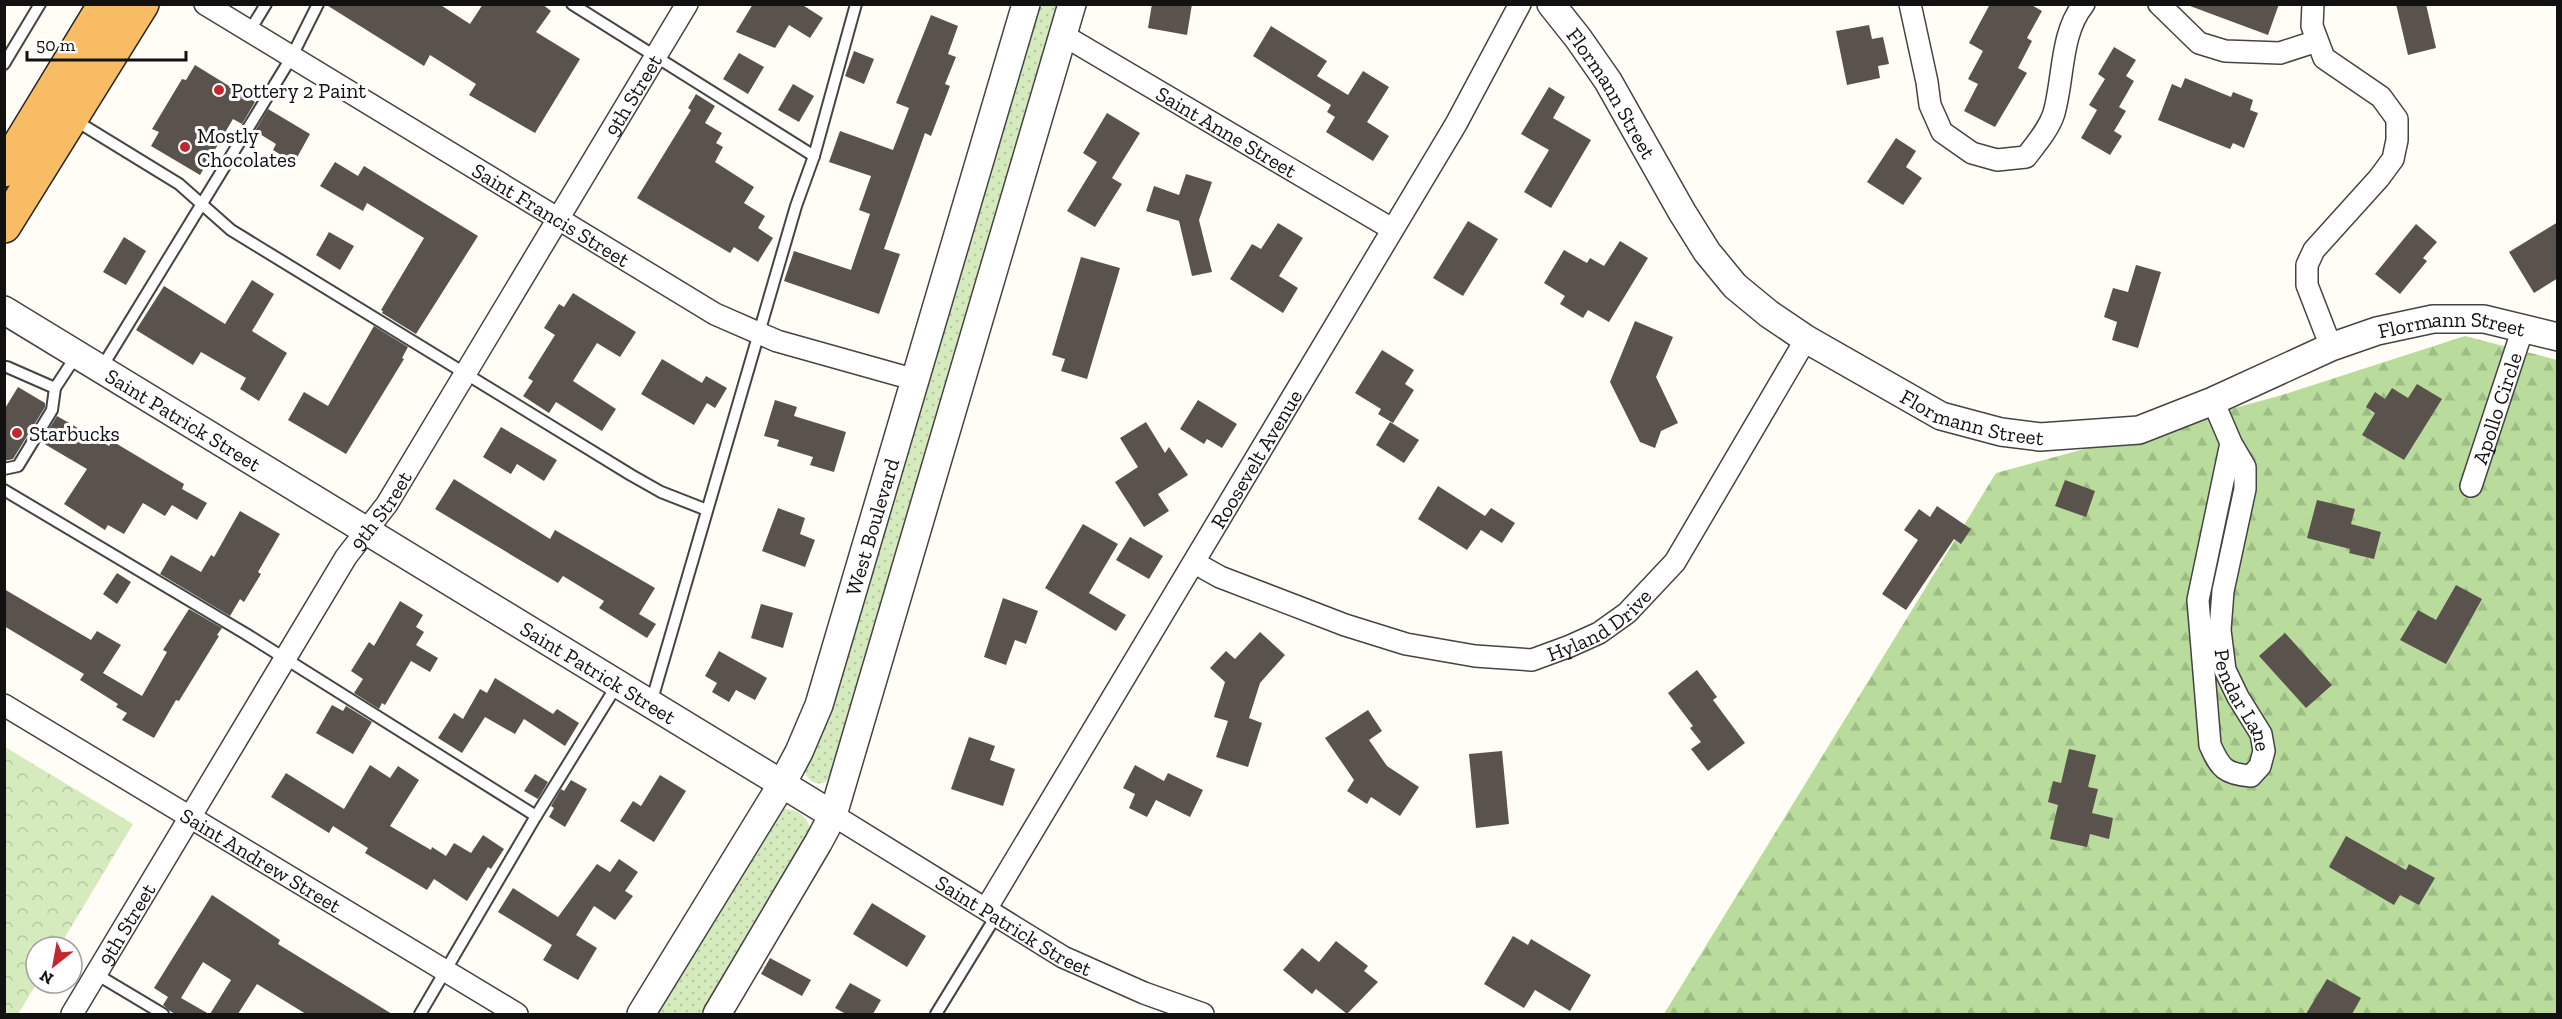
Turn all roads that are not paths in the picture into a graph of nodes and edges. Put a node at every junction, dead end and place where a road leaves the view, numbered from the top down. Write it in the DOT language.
graph roads {
  1 [pos="40,4"];
  2 [pos="105,4"];
  3 [pos="142,4"];
  4 [pos="205,4"];
  5 [pos="266,4"];
  6 [pos="318,4"];
  7 [pos="572,4"];
  8 [pos="687,4"];
  9 [pos="856,4"];
  10 [pos="1026,4"];
  11 [pos="1072,4"];
  12 [pos="1520,4"];
  13 [pos="1551,4"];
  14 [pos="1910,4"];
  15 [pos="2084,4"];
  16 [pos="2159,4"];
  17 [pos="2313,4"];
  18 [pos="249,32"];
  19 [pos="1063,35"];
  20 [pos="2317,41"];
  21 [pos="656,56"];
  22 [pos="291,58"];
  23 [pos="4,64"];
  24 [pos="70,117"];
  25 [pos="814,156"];
  26 [pos="4,171"];
  27 [pos="202,205"];
  28 [pos="559,218"];
  29 [pos="4,225"];
  30 [pos="1392,229"];
  31 [pos="4,310"];
  32 [pos="2523,328"];
  33 [pos="758,334"];
  34 [pos="2558,338"];
  35 [pos="1806,339"];
  36 [pos="2331,347"];
  37 [pos="78,353"];
  38 [pos="4,367"];
  39 [pos="102,367"];
  40 [pos="464,374"];
  41 [pos="916,381"];
  42 [pos="55,388"];
  43 [pos="2213,401"];
  44 [pos="2231,443"];
  45 [pos="4,469"];
  46 [pos="2471,486"];
  47 [pos="4,490"];
  48 [pos="707,510"];
  49 [pos="367,529"];
  50 [pos="1195,563"];
  51 [pos="284,660"];
  52 [pos="618,683"];
  53 [pos="651,704"];
  54 [pos="4,705"];
  55 [pos="782,784"];
  56 [pos="833,815"];
  57 [pos="536,816"];
  58 [pos="191,818"];
  59 [pos="991,913"];
  60 [pos="446,971"];
  61 [pos="96,974"];
  62 [pos="72,1014"];
  63 [pos="163,1014"];
  64 [pos="420,1014"];
  65 [pos="517,1014"];
  66 [pos="641,1014"];
  67 [pos="717,1014"];
  68 [pos="936,1014"];
  69 [pos="1203,1014"];
  1 -- 23 [label="lane"];
  2 -- 26 [label="highway"];
  3 -- 24 [label="highway"];
  4 -- 18 [label="street, Saint Francis Street"];
  5 -- 18 [label="lane"];
  6 -- 22 [label="lane"];
  7 -- 21 [label="lane"];
  8 -- 21 [label="street, 9th Street"];
  9 -- 25 [label="lane"];
  10 -- 41 [label="street, West Boulevard"];
  11 -- 19 [label="street"];
  12 -- 30 [label="street, Roosevelt Avenue"];
  13 -- 35 [label="street, Flormann Street"];
  14 -- 15 [label="street"];
  16 -- 20 [label="street"];
  17 -- 20 [label="street"];
  18 -- 22 [label="street, Saint Francis Street"];
  19 -- 30 [label="street, Saint Anne Street"];
  19 -- 56 [label="street"];
  20 -- 36 [label="street"];
  21 -- 25 [label="lane"];
  21 -- 28 [label="street, 9th Street"];
  22 -- 27 [label="lane"];
  22 -- 28 [label="street, Saint Francis Street"];
  24 -- 27 [label="lane"];
  24 -- 29 [label="highway"];
  25 -- 33 [label="lane"];
  27 -- 39 [label="lane"];
  27 -- 40 [label="lane"];
  28 -- 33 [label="street, Saint Francis Street"];
  28 -- 40 [label="street, 9th Street"];
  30 -- 50 [label="street, Roosevelt Avenue"];
  31 -- 37 [label="street, Saint Patrick Street"];
  32 -- 34 [label="street, Flormann Street"];
  32 -- 36 [label="street, Flormann Street"];
  32 -- 46 [label="street, Apollo Circle"];
  33 -- 41 [label="street, Saint Francis Street"];
  33 -- 48 [label="lane"];
  35 -- 43 [label="street, Flormann Street"];
  35 -- 50 [label="street, Hyland Drive"];
  36 -- 43 [label="street, Flormann Street"];
  37 -- 39 [label="street, Saint Patrick Street"];
  37 -- 42 [label="lane"];
  38 -- 42 [label="lane"];
  39 -- 49 [label="street, Saint Patrick Street"];
  40 -- 48 [label="lane"];
  40 -- 49 [label="street, 9th Street"];
  41 -- 55 [label="street, West Boulevard"];
  42 -- 45 [label="lane"];
  43 -- 44 [label="street, Pendar Lane"];
  44 -- 44 [label="street, Pendar Lane"];
  47 -- 51 [label="lane"];
  48 -- 53 [label="lane"];
  49 -- 51 [label="street, 9th Street"];
  49 -- 52 [label="street, Saint Patrick Street"];
  50 -- 59 [label="street, Roosevelt Avenue"];
  51 -- 57 [label="lane"];
  51 -- 58 [label="street, 9th Street"];
  52 -- 53 [label="street, Saint Patrick Street"];
  52 -- 57 [label="lane"];
  53 -- 55 [label="street, Saint Patrick Street"];
  54 -- 58 [label="street, Saint Andrew Street"];
  55 -- 56 [label="street, Saint Patrick Street"];
  55 -- 66 [label="street, West Boulevard"];
  56 -- 59 [label="street, Saint Patrick Street"];
  56 -- 67 [label="street"];
  57 -- 60 [label="lane"];
  58 -- 60 [label="street, Saint Andrew Street"];
  58 -- 61 [label="street, 9th Street"];
  59 -- 68 [label="lane"];
  59 -- 69 [label="street, Saint Patrick Street"];
  60 -- 64 [label="lane"];
  60 -- 65 [label="street, Saint Andrew Street"];
  61 -- 62 [label="street, 9th Street"];
  61 -- 63 [label="lane"];
}
